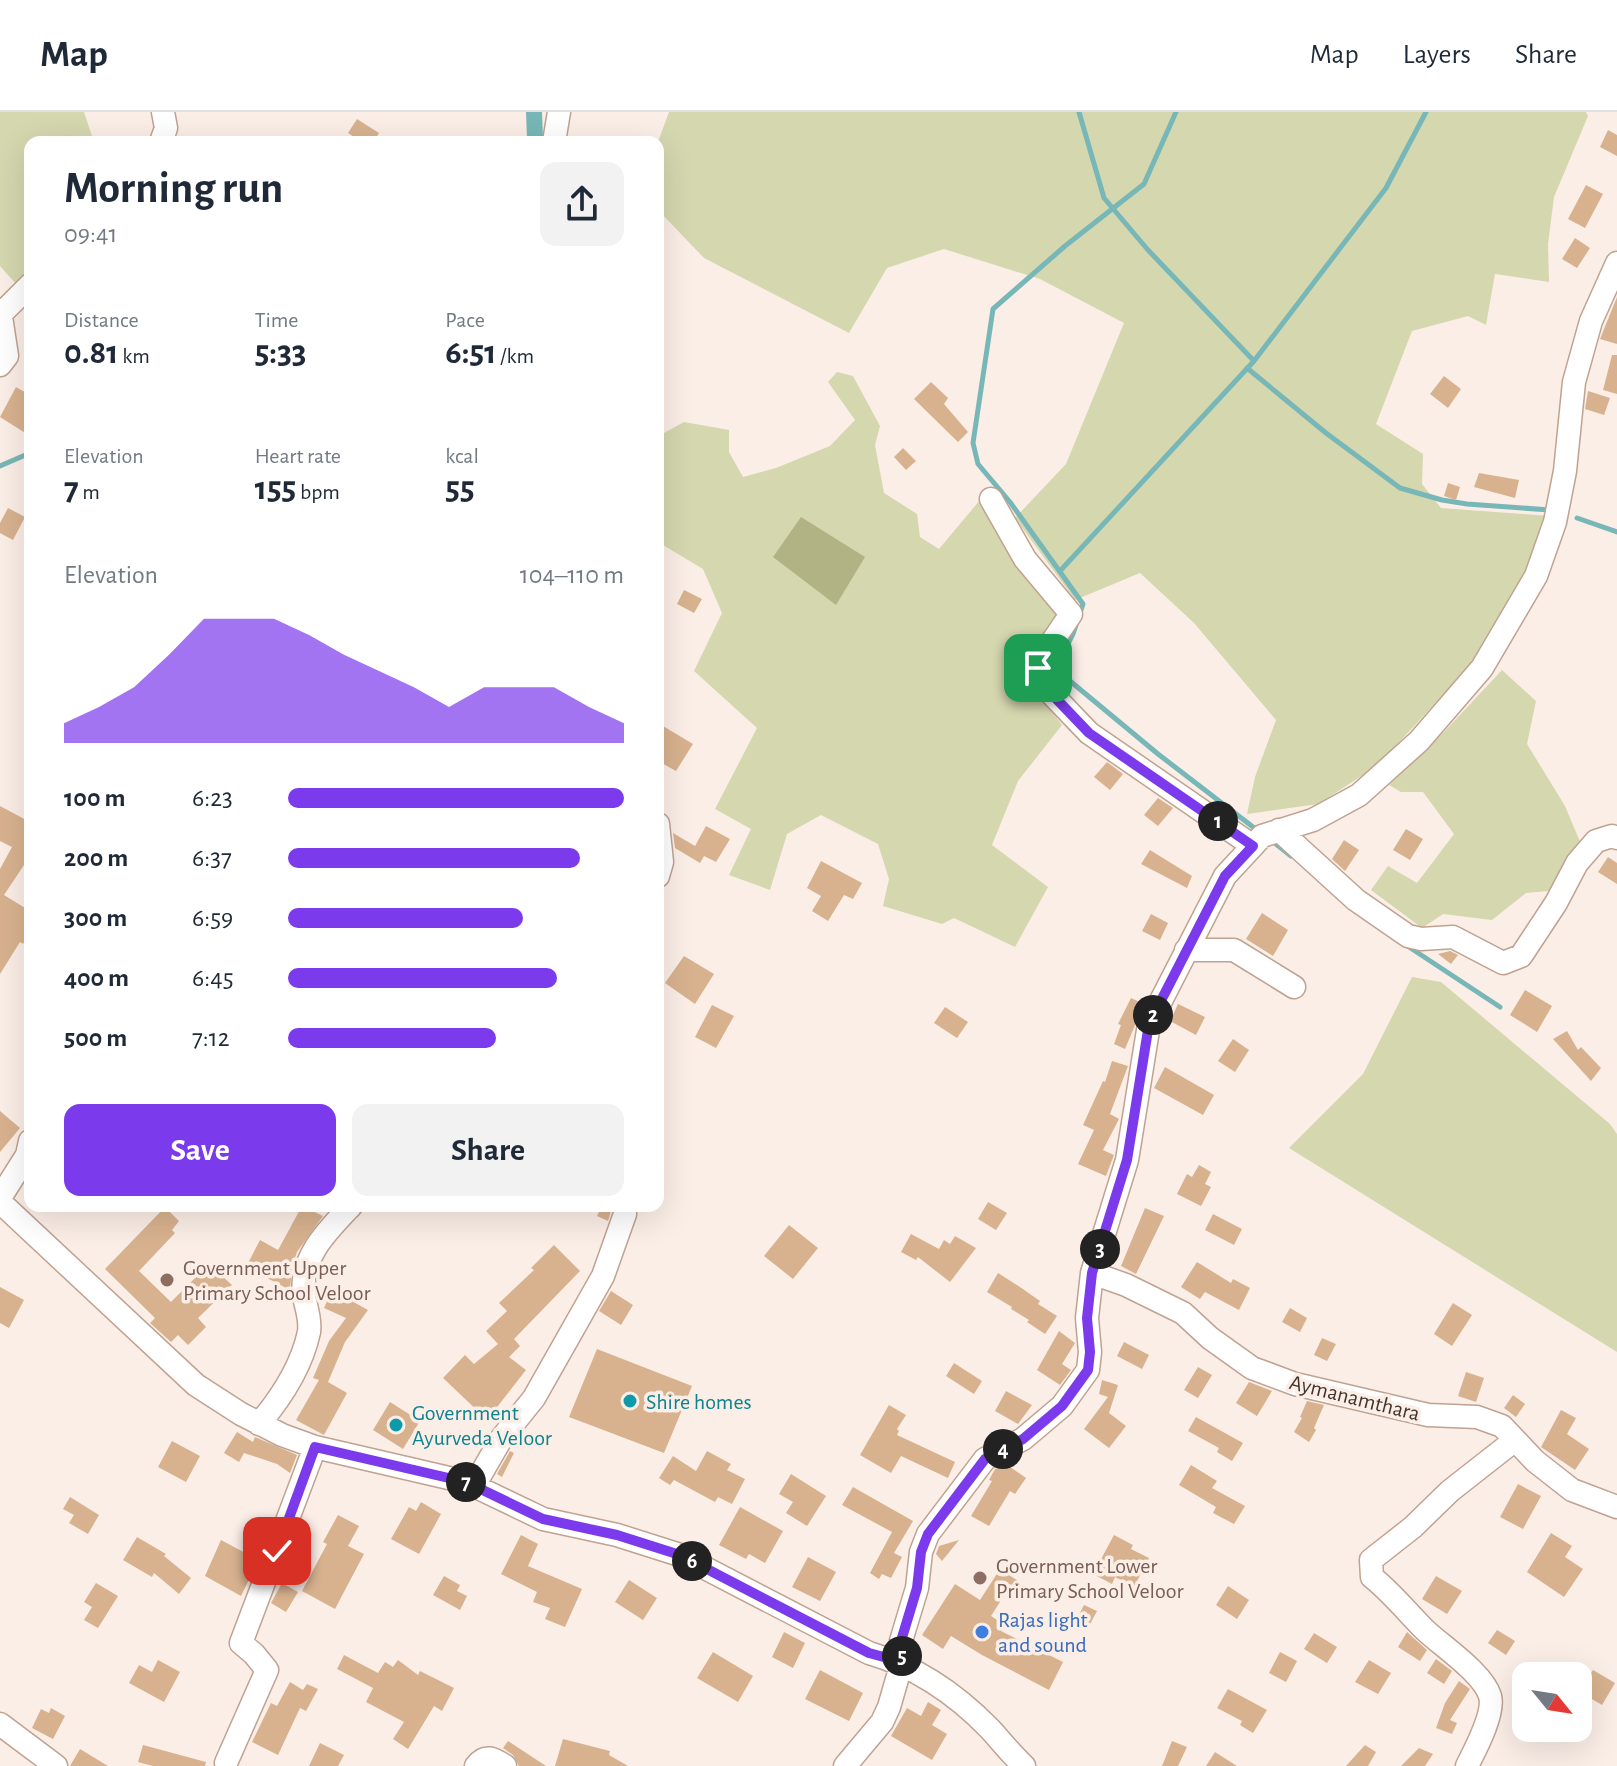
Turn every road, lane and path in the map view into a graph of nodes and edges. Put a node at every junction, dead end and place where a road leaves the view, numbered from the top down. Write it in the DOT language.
graph roads {
  1 [pos="163,112"];
  2 [pos="559,112"];
  3 [pos="163,136"];
  4 [pos="555,136"];
  5 [pos="1617,263"];
  6 [pos="24,291"];
  7 [pos="1,312"];
  8 [pos="0,365"];
  9 [pos="991,499"];
  10 [pos="1279,830"];
  11 [pos="1617,838"];
  12 [pos="1253,846"];
  13 [pos="1186,950"];
  14 [pos="1294,987"];
  15 [pos="24,1160"];
  16 [pos="0,1200"];
  17 [pos="345,1212"];
  18 [pos="625,1214"];
  19 [pos="1092,1273"];
  20 [pos="259,1424"];
  21 [pos="1515,1440"];
  22 [pos="315,1447"];
  23 [pos="474,1486"];
  24 [pos="1617,1507"];
  25 [pos="902,1662"];
  26 [pos="0,1724"];
  27 [pos="1017,1764"];
  28 [pos="230,1765"];
  29 [pos="56,1766"];
  30 [pos="476,1766"];
  31 [pos="505,1766"];
  32 [pos="845,1766"];
  33 [pos="1467,1766"];
  1 -- 3 [label="street"];
  2 -- 4 [label="street"];
  5 -- 10 [label="street"];
  6 -- 7 [label="street"];
  7 -- 8 [label="street"];
  9 -- 12 [label="street"];
  10 -- 11 [label="street"];
  10 -- 12 [label="street"];
  12 -- 13 [label="street"];
  13 -- 14 [label="street"];
  13 -- 19 [label="street"];
  15 -- 16 [label="street"];
  16 -- 20 [label="street"];
  17 -- 20 [label="street"];
  18 -- 23 [label="street"];
  19 -- 21 [label="street, Aymanamthara"];
  19 -- 25 [label="street"];
  20 -- 22 [label="street"];
  21 -- 24 [label="street, Aymanamthara"];
  21 -- 33 [label="street"];
  22 -- 23 [label="street"];
  22 -- 28 [label="street"];
  23 -- 25 [label="street"];
  25 -- 27 [label="street"];
  25 -- 32 [label="street"];
  26 -- 29 [label="street"];
  30 -- 31 [label="street"];
}
